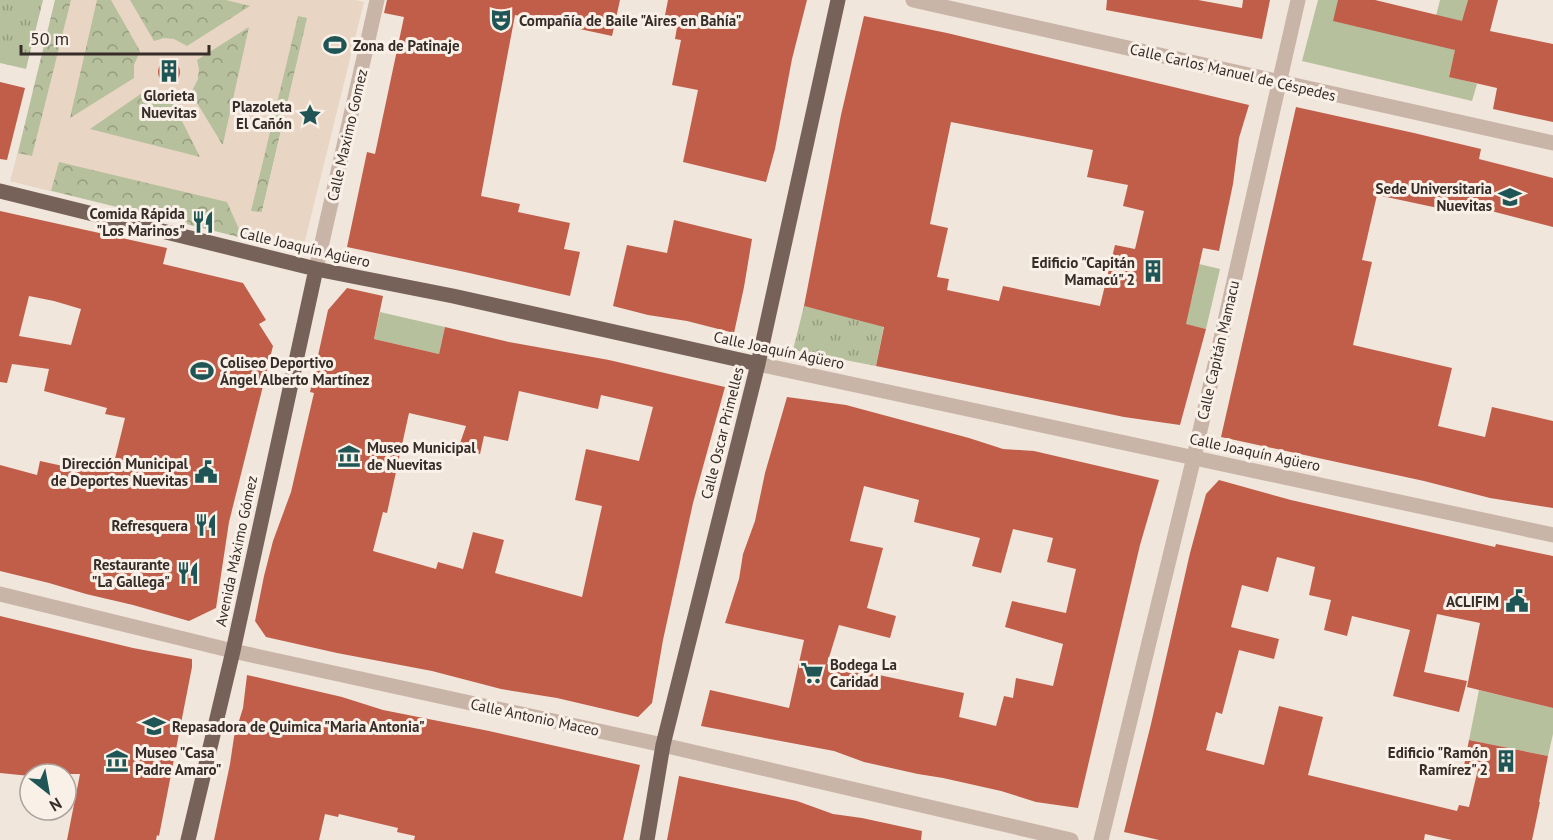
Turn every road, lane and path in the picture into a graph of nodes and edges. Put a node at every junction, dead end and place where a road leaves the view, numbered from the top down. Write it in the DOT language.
graph roads {
  1 [pos="377,0"];
  2 [pos="838,0"];
  3 [pos="913,0"];
  4 [pos="1298,0"];
  5 [pos="1279,82"];
  6 [pos="1553,144"];
  7 [pos="0,191"];
  8 [pos="316,269"];
  9 [pos="758,364"];
  10 [pos="1194,457"];
  11 [pos="1553,535"];
  12 [pos="0,594"];
  13 [pos="233,651"];
  14 [pos="663,745"];
  15 [pos="188,840"];
  16 [pos="647,840"];
  17 [pos="1071,840"];
  18 [pos="1101,840"];
  1 -- 8 [label="street, Calle Maximo Gomez"];
  2 -- 9 [label="main road, Calle Oscar Primelles"];
  3 -- 5 [label="street, Calle Carlos Manuel de Céspedes"];
  4 -- 5 [label="street, Calle Capitán Mamacu"];
  5 -- 6 [label="street, Calle Carlos Manuel de Céspedes"];
  5 -- 10 [label="street, Calle Capitán Mamacu"];
  7 -- 8 [label="main road, Calle Joaquín Agüero"];
  8 -- 9 [label="main road, Calle Joaquín Agüero"];
  8 -- 13 [label="main road, Avenida Máximo Gómez"];
  9 -- 10 [label="street, Calle Joaquín Agüero"];
  9 -- 14 [label="main road, Calle Oscar Primelles"];
  10 -- 11 [label="street, Calle Joaquín Agüero"];
  10 -- 18 [label="street, Calle Capitán Mamacu"];
  12 -- 13 [label="street, Calle Antonio Maceo"];
  13 -- 14 [label="street, Calle Antonio Maceo"];
  13 -- 15 [label="main road, Avenida Máximo Gómez"];
  14 -- 16 [label="main road, Calle Oscar Primelles"];
  14 -- 17 [label="street, Calle Antonio Maceo"];
}
